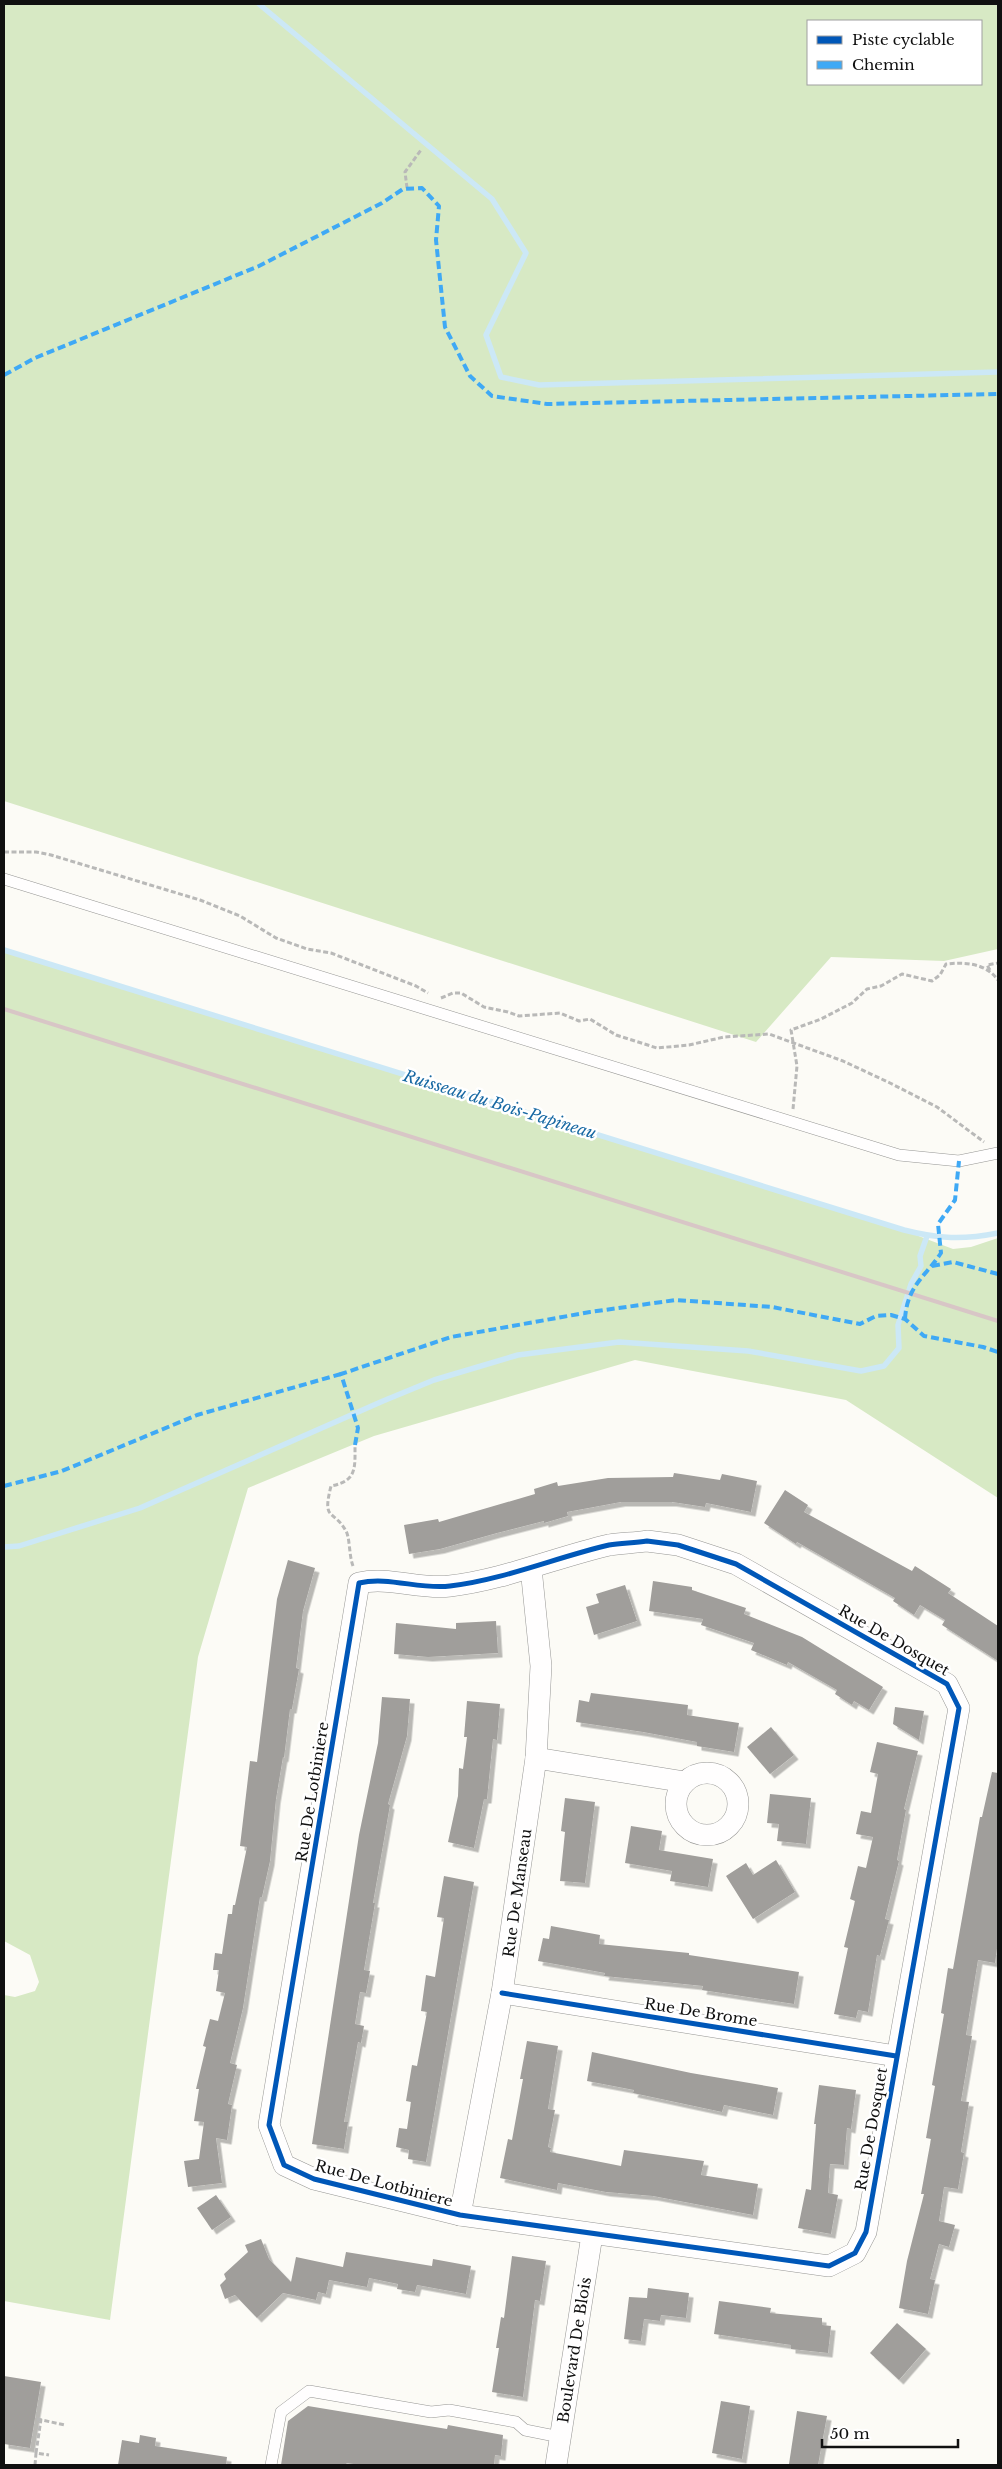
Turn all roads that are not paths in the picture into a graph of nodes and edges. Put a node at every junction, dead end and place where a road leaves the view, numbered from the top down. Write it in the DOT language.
graph roads {
  1 [pos="4,879"];
  2 [pos="994,1149"];
  3 [pos="531,1568"];
  4 [pos="359,1583"];
  5 [pos="536,1758"];
  6 [pos="685,1782"];
  7 [pos="502,1992"];
  8 [pos="896,2056"];
  9 [pos="460,2216"];
  10 [pos="592,2235"];
  11 [pos="855,2253"];
  12 [pos="560,2437"];
  13 [pos="271,2465"];
  14 [pos="556,2465"];
  1 -- 2 [label="lane"];
  3 -- 4 [label="street, Rue De Dosquet"];
  3 -- 5 [label="street, Rue De Manseau"];
  3 -- 8 [label="street, Rue De Dosquet"];
  4 -- 9 [label="street, Rue De Lotbiniere"];
  5 -- 6 [label="street"];
  5 -- 7 [label="street, Rue De Manseau"];
  7 -- 8 [label="street, Rue De Brome"];
  7 -- 9 [label="street, Rue De Manseau"];
  8 -- 11 [label="street, Rue De Dosquet"];
  9 -- 10 [label="street, Rue De Lotbiniere"];
  10 -- 11 [label="street, Rue De Lotbiniere"];
  10 -- 12 [label="street, Boulevard De Blois"];
  12 -- 13 [label="lane"];
  12 -- 14 [label="street, Boulevard De Blois"];
}
